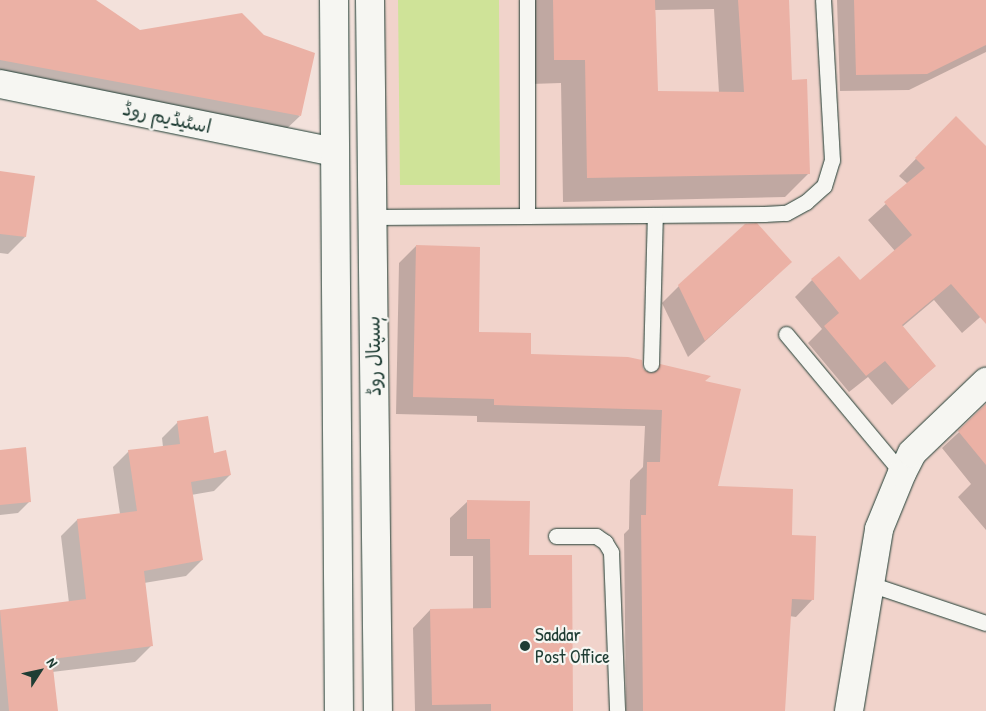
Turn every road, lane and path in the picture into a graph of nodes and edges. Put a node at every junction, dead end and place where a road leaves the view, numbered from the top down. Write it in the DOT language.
graph roads {
  1 [pos="334,0"];
  2 [pos="370,0"];
  3 [pos="527,0"];
  4 [pos="823,0"];
  5 [pos="0,84"];
  6 [pos="333,152"];
  7 [pos="655,215"];
  8 [pos="527,216"];
  9 [pos="372,217"];
  10 [pos="786,334"];
  11 [pos="651,364"];
  12 [pos="986,382"];
  13 [pos="902,473"];
  14 [pos="556,536"];
  15 [pos="870,584"];
  16 [pos="986,623"];
  17 [pos="339,711"];
  18 [pos="378,711"];
  19 [pos="617,711"];
  20 [pos="849,711"];
  1 -- 6 [label="main road, ہسپتال روڈ"];
  2 -- 9 [label="main road, ہسپتال روڈ"];
  3 -- 8 [label="lane"];
  4 -- 7 [label="lane"];
  5 -- 6 [label="main road, اسٹیڈیم روڈ"];
  6 -- 17 [label="main road, ہسپتال روڈ"];
  7 -- 8 [label="lane"];
  7 -- 11 [label="lane"];
  8 -- 9 [label="lane"];
  9 -- 18 [label="main road, ہسپتال روڈ"];
  10 -- 13 [label="lane"];
  12 -- 13 [label="main road"];
  13 -- 15 [label="main road"];
  14 -- 19 [label="lane"];
  15 -- 16 [label="lane"];
  15 -- 20 [label="main road"];
}
